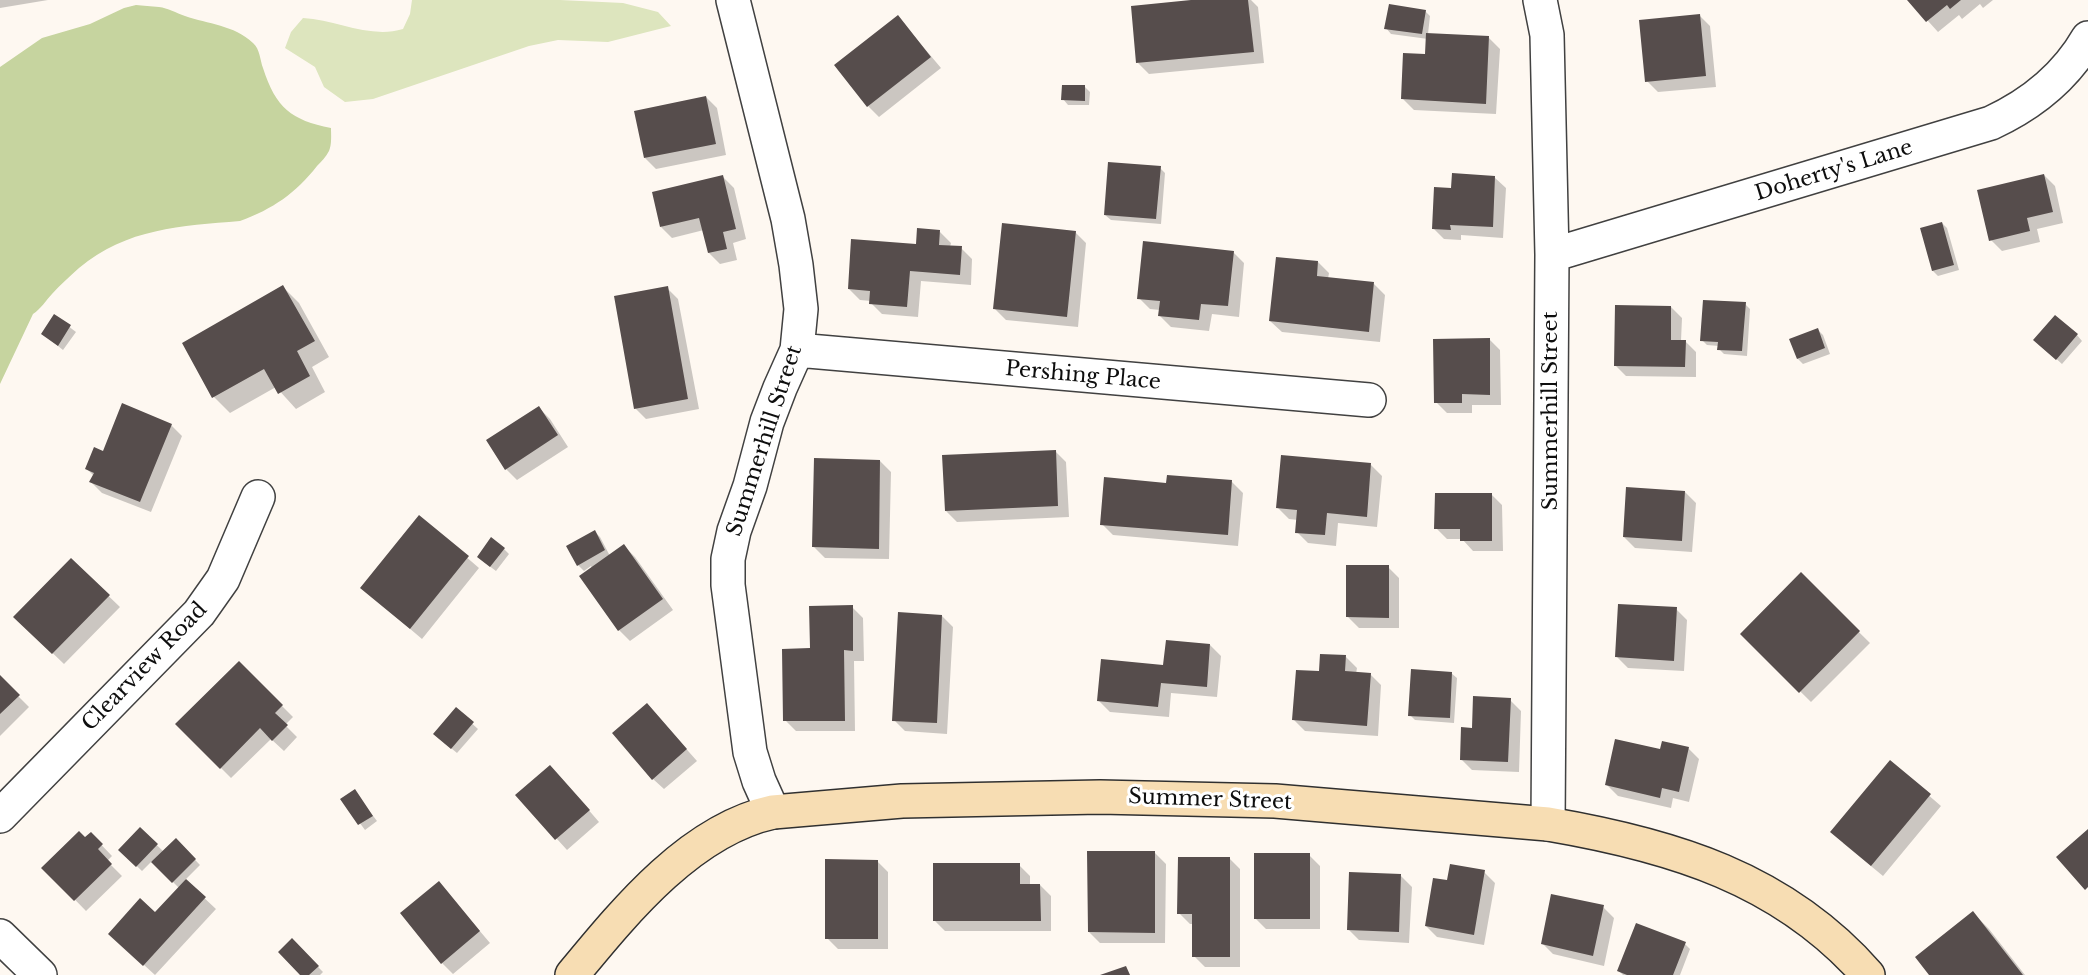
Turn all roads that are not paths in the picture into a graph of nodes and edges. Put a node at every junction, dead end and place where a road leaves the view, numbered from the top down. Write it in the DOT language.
graph roads {
  1 [pos="733,0"];
  2 [pos="1540,0"];
  3 [pos="2088,38"];
  4 [pos="1552,255"];
  5 [pos="797,351"];
  6 [pos="1369,400"];
  7 [pos="258,497"];
  8 [pos="773,812"];
  9 [pos="0,816"];
  10 [pos="1548,824"];
  11 [pos="0,936"];
  12 [pos="40,975"];
  13 [pos="573,975"];
  14 [pos="1868,975"];
  1 -- 5 [label="street, Summerhill Street"];
  2 -- 4 [label="street, Summerhill Street"];
  3 -- 4 [label="street, Doherty's Lane"];
  4 -- 10 [label="street, Summerhill Street"];
  5 -- 6 [label="street, Pershing Place"];
  5 -- 8 [label="street, Summerhill Street"];
  7 -- 9 [label="street, Clearview Road"];
  8 -- 10 [label="main road, Summer Street"];
  8 -- 13 [label="main road, Summer Street"];
  10 -- 14 [label="main road, Summer Street"];
  11 -- 12 [label="street"];
}
